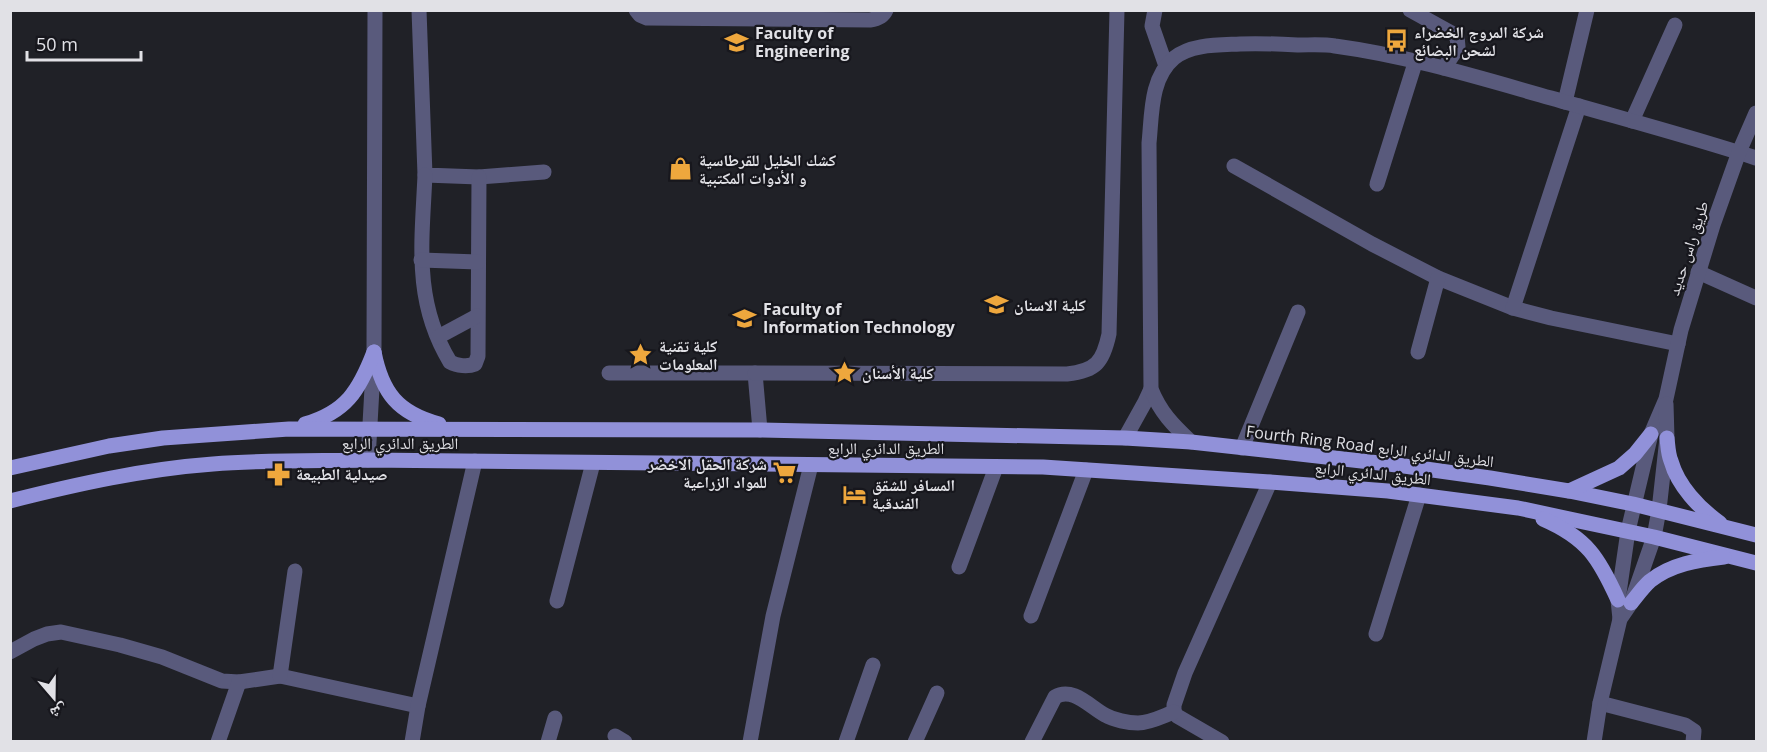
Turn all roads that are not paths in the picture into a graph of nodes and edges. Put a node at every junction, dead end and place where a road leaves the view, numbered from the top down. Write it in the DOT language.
graph roads {
  1 [pos="375,10"];
  2 [pos="418,10"];
  3 [pos="636,10"];
  4 [pos="886,10"];
  5 [pos="1118,10"];
  6 [pos="1155,10"];
  7 [pos="1410,10"];
  8 [pos="1587,10"];
  9 [pos="1676,25"];
  10 [pos="1416,60"];
  11 [pos="1166,66"];
  12 [pos="1444,68"];
  13 [pos="1572,104"];
  14 [pos="1756,113"];
  15 [pos="1632,121"];
  16 [pos="1739,152"];
  17 [pos="1756,158"];
  18 [pos="1234,166"];
  19 [pos="544,172"];
  20 [pos="425,175"];
  21 [pos="479,177"];
  22 [pos="1377,184"];
  23 [pos="421,260"];
  24 [pos="478,262"];
  25 [pos="1698,272"];
  26 [pos="1438,278"];
  27 [pos="1756,297"];
  28 [pos="1513,308"];
  29 [pos="1298,312"];
  30 [pos="477,316"];
  31 [pos="438,337"];
  32 [pos="1678,344"];
  33 [pos="374,352"];
  34 [pos="1418,352"];
  35 [pos="609,373"];
  36 [pos="754,373"];
  37 [pos="1151,389"];
  38 [pos="1666,399"];
  39 [pos="453,428"];
  40 [pos="289,429"];
  41 [pos="369,429"];
  42 [pos="760,430"];
  43 [pos="974,434"];
  44 [pos="1651,434"];
  45 [pos="1125,438"];
  46 [pos="1666,438"];
  47 [pos="1191,442"];
  48 [pos="1242,448"];
  49 [pos="368,460"];
  50 [pos="475,461"];
  51 [pos="593,463"];
  52 [pos="811,465"];
  53 [pos="996,467"];
  54 [pos="10,468"];
  55 [pos="1086,470"];
  56 [pos="1270,482"];
  57 [pos="1569,491"];
  58 [pos="1419,495"];
  59 [pos="10,501"];
  60 [pos="1633,504"];
  61 [pos="1518,508"];
  62 [pos="1659,510"];
  63 [pos="1725,526"];
  64 [pos="1628,531"];
  65 [pos="1756,535"];
  66 [pos="1654,537"];
  67 [pos="1734,556"];
  68 [pos="1756,563"];
  69 [pos="959,567"];
  70 [pos="295,571"];
  71 [pos="557,601"];
  72 [pos="1625,602"];
  73 [pos="1031,616"];
  74 [pos="1376,634"];
  75 [pos="10,652"];
  76 [pos="873,665"];
  77 [pos="280,676"];
  78 [pos="239,682"];
  79 [pos="937,693"];
  80 [pos="1600,703"];
  81 [pos="418,706"];
  82 [pos="1174,712"];
  83 [pos="555,718"];
  84 [pos="218,741"];
  85 [pos="412,741"];
  86 [pos="548,741"];
  87 [pos="750,741"];
  88 [pos="846,741"];
  89 [pos="915,741"];
  90 [pos="1032,741"];
  91 [pos="1222,741"];
  92 [pos="1594,741"];
  93 [pos="1694,741"];
  1 -- 33 [label="street"];
  2 -- 20 [label="street"];
  3 -- 4 [label="street"];
  5 -- 36 [label="street"];
  6 -- 11 [label="street"];
  7 -- 12 [label="street"];
  8 -- 13 [label="street"];
  9 -- 15 [label="street"];
  10 -- 11 [label="street"];
  10 -- 12 [label="street"];
  10 -- 22 [label="street"];
  11 -- 37 [label="street"];
  12 -- 13 [label="street"];
  13 -- 15 [label="street"];
  13 -- 28 [label="street"];
  14 -- 16 [label="street, طريق راس حديد"];
  15 -- 16 [label="street"];
  16 -- 17 [label="street"];
  16 -- 25 [label="street, طريق راس حديد"];
  18 -- 26 [label="street"];
  19 -- 21 [label="street"];
  20 -- 21 [label="street"];
  20 -- 23 [label="street"];
  21 -- 24 [label="street"];
  23 -- 24 [label="street"];
  23 -- 31 [label="street"];
  24 -- 30 [label="street"];
  25 -- 27 [label="street"];
  25 -- 32 [label="street, طريق راس حديد"];
  26 -- 28 [label="street"];
  26 -- 34 [label="street"];
  28 -- 32 [label="street"];
  29 -- 48 [label="street"];
  30 -- 31 [label="street"];
  30 -- 31 [label="street"];
  32 -- 38 [label="street, طريق راس حديد"];
  33 -- 39 [label="main road"];
  33 -- 40 [label="main road"];
  33 -- 41 [label="street"];
  35 -- 36 [label="street"];
  36 -- 42 [label="street"];
  37 -- 45 [label="street"];
  37 -- 47 [label="street"];
  38 -- 44 [label="street, طريق راس حديد"];
  38 -- 46 [label="street, طريق راس حديد"];
  39 -- 41 [label="main road, الطريق الدائري الرابع"];
  39 -- 42 [label="main road, الطريق الدائري الرابع"];
  40 -- 41 [label="main road, الطريق الدائري الرابع"];
  40 -- 54 [label="main road, الطريق الدائري الرابع"];
  41 -- 49 [label="street"];
  42 -- 43 [label="main road, الطريق الدائري الرابع"];
  43 -- 45 [label="main road, Fourth Ring Road الطريق الدائري الرابع"];
  44 -- 57 [label="main road"];
  44 -- 60 [label="street, طريق راس حديد"];
  45 -- 47 [label="main road, Fourth Ring Road الطريق الدائري الرابع"];
  46 -- 62 [label="street, طريق راس حديد"];
  46 -- 63 [label="main road"];
  47 -- 48 [label="main road, Fourth Ring Road الطريق الدائري الرابع"];
  48 -- 57 [label="main road, Fourth Ring Road الطريق الدائري الرابع"];
  49 -- 50 [label="main road, الطريق الدائري الرابع"];
  49 -- 59 [label="main road, الطريق الدائري الرابع"];
  50 -- 51 [label="main road, الطريق الدائري الرابع"];
  50 -- 81 [label="street"];
  51 -- 52 [label="main road, الطريق الدائري الرابع"];
  51 -- 71 [label="street"];
  52 -- 53 [label="main road, الطريق الدائري الرابع"];
  52 -- 87 [label="street"];
  53 -- 55 [label="main road, الطريق الدائري الرابع"];
  53 -- 69 [label="street"];
  55 -- 56 [label="main road, الطريق الدائري الرابع"];
  55 -- 73 [label="street"];
  56 -- 58 [label="main road, الطريق الدائري الرابع"];
  56 -- 82 [label="street"];
  57 -- 60 [label="main road, Fourth Ring Road الطريق الدائري الرابع"];
  58 -- 61 [label="main road, الطريق الدائري الرابع"];
  58 -- 74 [label="street"];
  60 -- 62 [label="main road, Fourth Ring Road الطريق الدائري الرابع"];
  60 -- 64 [label="street, طريق راس حديد"];
  61 -- 64 [label="main road, الطريق الدائري الرابع"];
  61 -- 72 [label="main road"];
  62 -- 63 [label="main road, Fourth Ring Road الطريق الدائري الرابع"];
  62 -- 66 [label="street, طريق راس حديد"];
  63 -- 65 [label="main road, Fourth Ring Road الطريق الدائري الرابع"];
  64 -- 66 [label="main road, الطريق الدائري الرابع"];
  64 -- 72 [label="street, طريق راس حديد"];
  66 -- 67 [label="main road, الطريق الدائري الرابع"];
  66 -- 72 [label="street, طريق راس حديد"];
  67 -- 68 [label="main road, الطريق الدائري الرابع"];
  67 -- 72 [label="main road"];
  70 -- 77 [label="street"];
  72 -- 80 [label="street, طريق راس حديد"];
  75 -- 78 [label="street"];
  76 -- 88 [label="street"];
  77 -- 78 [label="street"];
  77 -- 81 [label="street"];
  78 -- 84 [label="street"];
  79 -- 89 [label="street"];
  80 -- 92 [label="street, طريق راس حديد"];
  80 -- 93 [label="street"];
  81 -- 85 [label="street"];
  82 -- 90 [label="street"];
  82 -- 91 [label="street"];
  83 -- 86 [label="street"];
}
